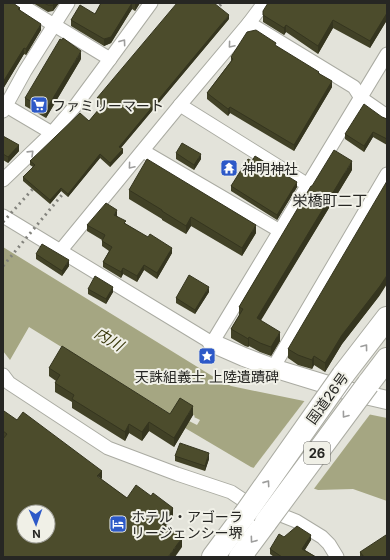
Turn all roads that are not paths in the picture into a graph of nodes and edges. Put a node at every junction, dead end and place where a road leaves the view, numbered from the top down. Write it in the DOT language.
graph roads {
  1 [pos="18,3"];
  2 [pos="68,3"];
  3 [pos="151,3"];
  4 [pos="264,3"];
  5 [pos="249,23"];
  6 [pos="54,25"];
  7 [pos="387,54"];
  8 [pos="110,59"];
  9 [pos="361,98"];
  10 [pos="180,105"];
  11 [pos="4,107"];
  12 [pos="387,116"];
  13 [pos="52,133"];
  14 [pos="144,151"];
  15 [pos="387,174"];
  16 [pos="3,180"];
  17 [pos="308,185"];
  18 [pos="3,216"];
  19 [pos="280,231"];
  20 [pos="60,250"];
  21 [pos="387,318"];
  22 [pos="212,343"];
  23 [pos="387,359"];
  24 [pos="273,368"];
  25 [pos="3,375"];
  26 [pos="387,400"];
  27 [pos="213,557"];
  28 [pos="240,557"];
  29 [pos="337,557"];
  1 -- 6 [label="street"];
  2 -- 6 [label="street"];
  8 -- 3 [label="street, one-way"];
  4 -- 5 [label="street"];
  5 -- 9 [label="street"];
  5 -- 10 [label="street, one-way"];
  6 -- 8 [label="street"];
  6 -- 11 [label="street"];
  7 -- 9 [label="street"];
  8 -- 13 [label="street"];
  9 -- 12 [label="street"];
  9 -- 17 [label="street"];
  10 -- 14 [label="street"];
  10 -- 17 [label="street"];
  11 -- 13 [label="street"];
  16 -- 13 [label="street, one-way"];
  14 -- 19 [label="street"];
  14 -- 20 [label="street, one-way"];
  15 -- 24 [label="street"];
  17 -- 19 [label="street"];
  18 -- 20 [label="street"];
  19 -- 22 [label="street"];
  20 -- 22 [label="street"];
  27 -- 21 [label="highway, 国道26号 / 26, one-way, bridge"];
  22 -- 24 [label="street"];
  23 -- 28 [label="highway, 国道26号 / 26, one-way, bridge"];
  24 -- 26 [label="street"];
  25 -- 29 [label="street"];
}
